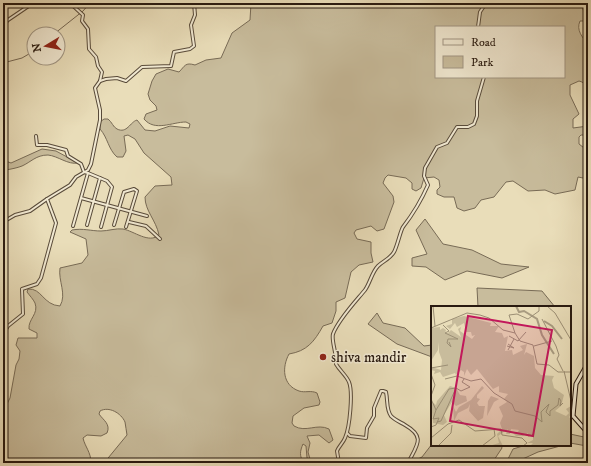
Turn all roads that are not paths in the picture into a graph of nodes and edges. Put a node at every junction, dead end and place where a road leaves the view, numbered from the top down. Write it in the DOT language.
graph roads {
  1 [pos="33,3"];
  2 [pos="70,3"];
  3 [pos="194,3"];
  4 [pos="486,3"];
  5 [pos="3,25"];
  6 [pos="478,26"];
  7 [pos="484,78"];
  8 [pos="100,81"];
  9 [pos="36,136"];
  10 [pos="84,172"];
  11 [pos="88,173"];
  12 [pos="588,174"];
  13 [pos="100,178"];
  14 [pos="588,188"];
  15 [pos="81,198"];
  16 [pos="47,199"];
  17 [pos="93,202"];
  18 [pos="107,206"];
  19 [pos="119,209"];
  20 [pos="131,213"];
  21 [pos="147,216"];
  22 [pos="3,222"];
  23 [pos="129,222"];
  24 [pos="87,225"];
  25 [pos="114,225"];
  26 [pos="73,226"];
  27 [pos="101,227"];
  28 [pos="126,227"];
  29 [pos="160,239"];
  30 [pos="3,334"];
  31 [pos="588,364"];
  32 [pos="347,432"];
  33 [pos="588,433"];
  34 [pos="339,463"];
  35 [pos="408,463"];
  1 -- 5 [label="street"];
  2 -- 8 [label="street"];
  3 -- 8 [label="street"];
  4 -- 6 [label="street"];
  7 -- 32 [label="street"];
  8 -- 10 [label="street"];
  9 -- 10 [label="street"];
  10 -- 11 [label="street"];
  10 -- 16 [label="street"];
  11 -- 13 [label="street"];
  11 -- 15 [label="street"];
  12 -- 14 [label="street"];
  13 -- 17 [label="street"];
  13 -- 18 [label="street"];
  15 -- 17 [label="street"];
  15 -- 26 [label="street"];
  16 -- 22 [label="street"];
  16 -- 30 [label="street"];
  17 -- 18 [label="street"];
  17 -- 24 [label="street"];
  18 -- 19 [label="street"];
  18 -- 27 [label="street"];
  19 -- 20 [label="street"];
  19 -- 20 [label="street"];
  19 -- 25 [label="street"];
  20 -- 21 [label="street"];
  20 -- 23 [label="street"];
  23 -- 28 [label="street"];
  23 -- 29 [label="street"];
  31 -- 33 [label="street"];
  32 -- 34 [label="street"];
  32 -- 35 [label="street"];
}
